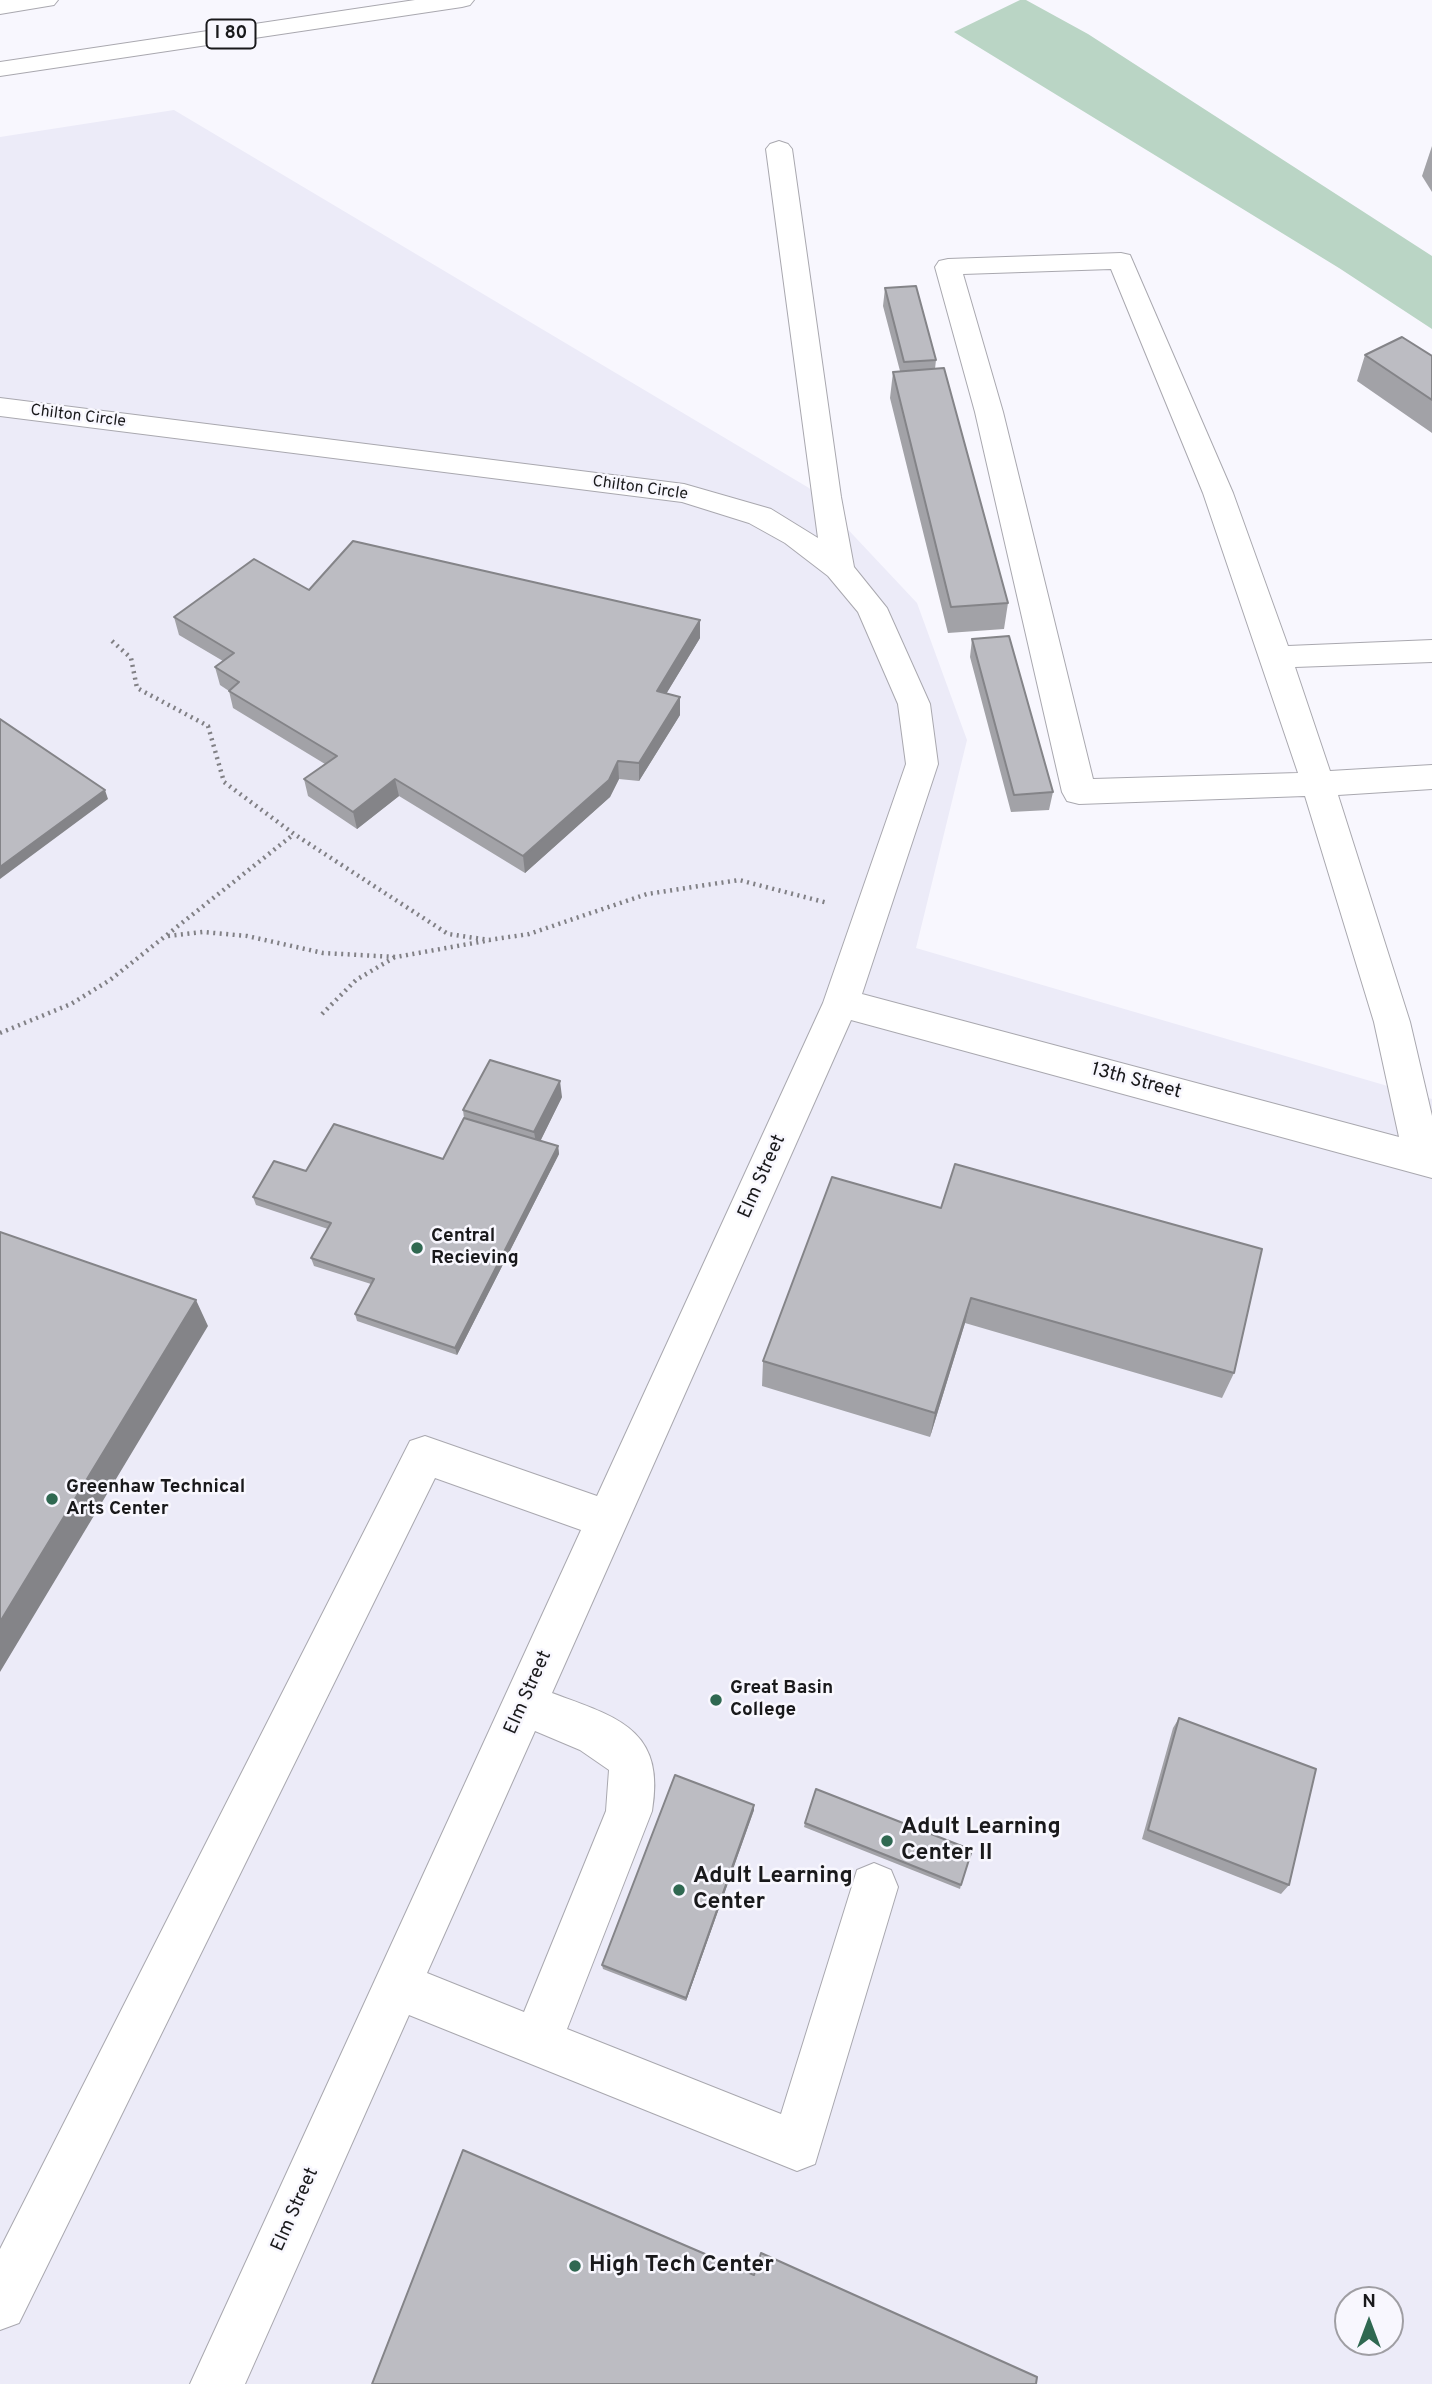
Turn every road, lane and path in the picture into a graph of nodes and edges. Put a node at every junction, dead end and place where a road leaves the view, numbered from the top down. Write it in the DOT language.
graph roads {
  1 [pos="46,0"];
  2 [pos="462,0"];
  3 [pos="0,7"];
  4 [pos="0,69"];
  5 [pos="779,149"];
  6 [pos="0,407"];
  7 [pos="839,569"];
  8 [pos="112,642"];
  9 [pos="1432,651"];
  10 [pos="1276,657"];
  11 [pos="1432,777"];
  12 [pos="1318,784"];
  13 [pos="294,834"];
  14 [pos="873,915"];
  15 [pos="167,936"];
  16 [pos="489,940"];
  17 [pos="396,957"];
  18 [pos="841,1003"];
  19 [pos="322,1014"];
  20 [pos="0,1033"];
  21 [pos="1427,1161"];
  22 [pos="608,1520"];
  23 [pos="524,1705"];
  24 [pos="874,1887"];
  25 [pos="398,1986"];
  26 [pos="537,2041"];
  27 [pos="0,2304"];
  28 [pos="217,2384"];
  1 -- 3 [label="main road"];
  2 -- 4 [label="main road, I 80"];
  5 -- 7 [label="main road"];
  6 -- 7 [label="main road, Chilton Circle"];
  7 -- 14 [label="main road, Chilton Circle"];
  8 -- 13 [label="path"];
  9 -- 10 [label="main road"];
  10 -- 12 [label="main road"];
  10 -- 12 [label="main road"];
  11 -- 12 [label="main road"];
  12 -- 21 [label="main road"];
  13 -- 15 [label="path"];
  13 -- 16 [label="path"];
  14 -- 16 [label="path"];
  14 -- 18 [label="main road, Chilton Circle"];
  15 -- 17 [label="path"];
  15 -- 20 [label="path"];
  16 -- 17 [label="path"];
  17 -- 19 [label="path"];
  18 -- 21 [label="main road, 13th Street"];
  18 -- 22 [label="main road, Elm Street"];
  22 -- 23 [label="main road, Elm Street"];
  22 -- 27 [label="main road"];
  23 -- 25 [label="main road, Elm Street"];
  23 -- 26 [label="main road"];
  24 -- 26 [label="main road"];
  25 -- 26 [label="main road"];
  25 -- 28 [label="main road, Elm Street"];
}
